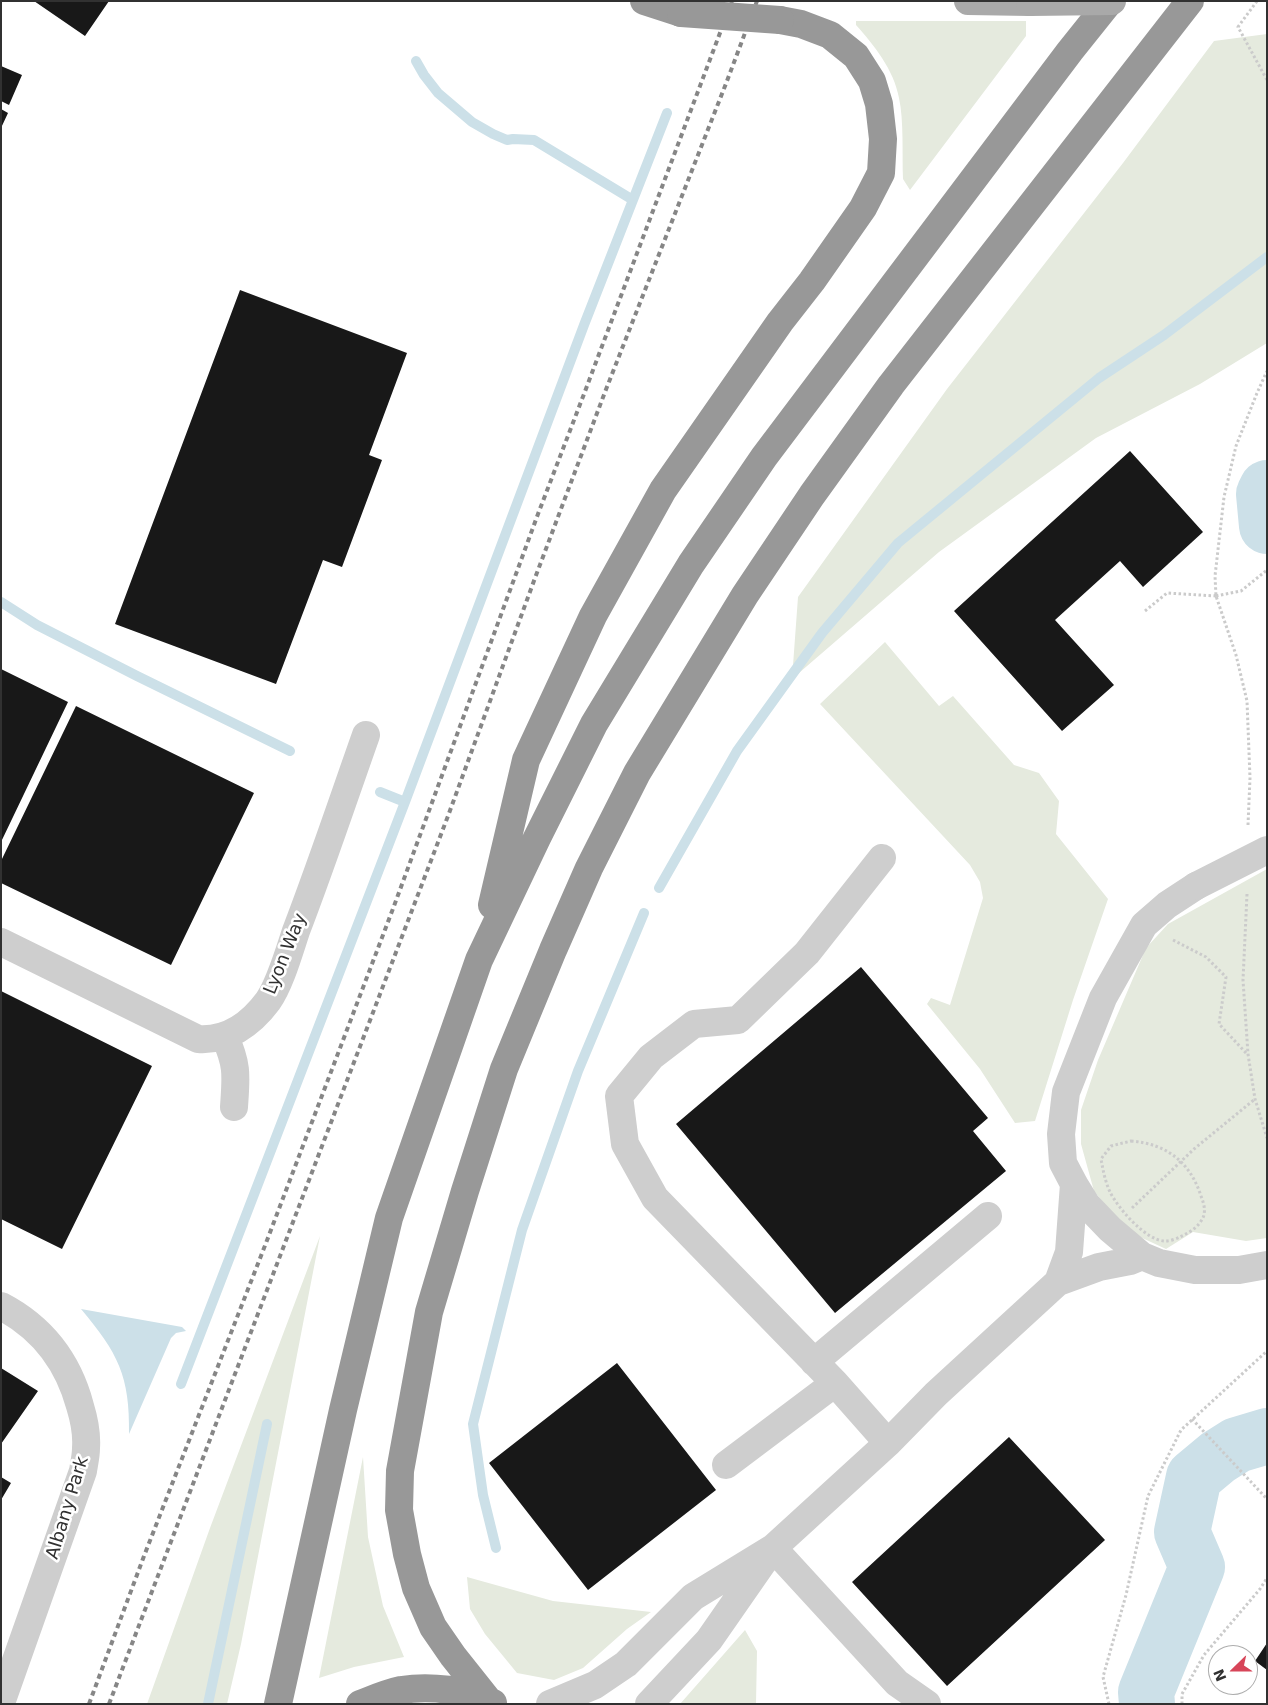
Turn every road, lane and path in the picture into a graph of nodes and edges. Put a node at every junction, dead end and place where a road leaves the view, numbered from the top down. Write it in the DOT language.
graph roads {
  1 [pos="644,1"];
  2 [pos="968,1"];
  3 [pos="1111,1"];
  4 [pos="1190,1"];
  5 [pos="1257,1"];
  6 [pos="1030,2"];
  7 [pos="1267,80"];
  8 [pos="1267,371"];
  9 [pos="1267,570"];
  10 [pos="1216,596"];
  11 [pos="1146,611"];
  12 [pos="366,735"];
  13 [pos="1267,850"];
  14 [pos="882,858"];
  15 [pos="1165,935"];
  16 [pos="1,942"];
  17 [pos="479,960"];
  18 [pos="225,1037"];
  19 [pos="1248,1054"];
  20 [pos="1255,1099"];
  21 [pos="234,1107"];
  22 [pos="1182,1162"];
  23 [pos="1074,1184"];
  24 [pos="988,1216"];
  25 [pos="1118,1222"];
  26 [pos="1142,1256"];
  27 [pos="1267,1265"];
  28 [pos="1058,1282"];
  29 [pos="1,1306"];
  30 [pos="1267,1351"];
  31 [pos="814,1362"];
  32 [pos="835,1383"];
  33 [pos="1192,1419"];
  34 [pos="888,1443"];
  35 [pos="726,1465"];
  36 [pos="1267,1498"];
  37 [pos="773,1548"];
  38 [pos="1267,1578"];
  39 [pos="491,1702"];
  40 [pos="1,1703"];
  41 [pos="278,1704"];
  42 [pos="360,1704"];
  43 [pos="550,1704"];
  44 [pos="649,1704"];
  45 [pos="927,1704"];
  46 [pos="1109,1704"];
  47 [pos="1182,1704"];
  1 -- 17 [label="highway, bridge"];
  2 -- 6 [label="main road"];
  3 -- 6 [label="main road, bridge"];
  3 -- 17 [label="highway"];
  4 -- 39 [label="highway"];
  5 -- 7 [label="path"];
  8 -- 10 [label="path"];
  9 -- 10 [label="path"];
  10 -- 11 [label="path"];
  12 -- 18 [label="street, Lyon Way"];
  13 -- 23 [label="street, bridge"];
  14 -- 31 [label="street"];
  15 -- 19 [label="path"];
  16 -- 18 [label="street, Lyon Way"];
  17 -- 41 [label="highway"];
  18 -- 21 [label="street"];
  20 -- 22 [label="path"];
  22 -- 25 [label="path"];
  22 -- 25 [label="path"];
  22 -- 25 [label="path"];
  23 -- 25 [label="street"];
  23 -- 28 [label="street"];
  24 -- 31 [label="street"];
  25 -- 26 [label="street"];
  26 -- 27 [label="street"];
  26 -- 28 [label="street"];
  28 -- 34 [label="street"];
  29 -- 40 [label="street, Albany Park"];
  30 -- 33 [label="path"];
  31 -- 32 [label="street"];
  32 -- 34 [label="street"];
  32 -- 35 [label="street"];
  33 -- 36 [label="path"];
  33 -- 46 [label="path"];
  34 -- 37 [label="street"];
  37 -- 43 [label="street"];
  37 -- 44 [label="street"];
  37 -- 45 [label="street"];
  38 -- 47 [label="path"];
  39 -- 42 [label="highway"];
}
